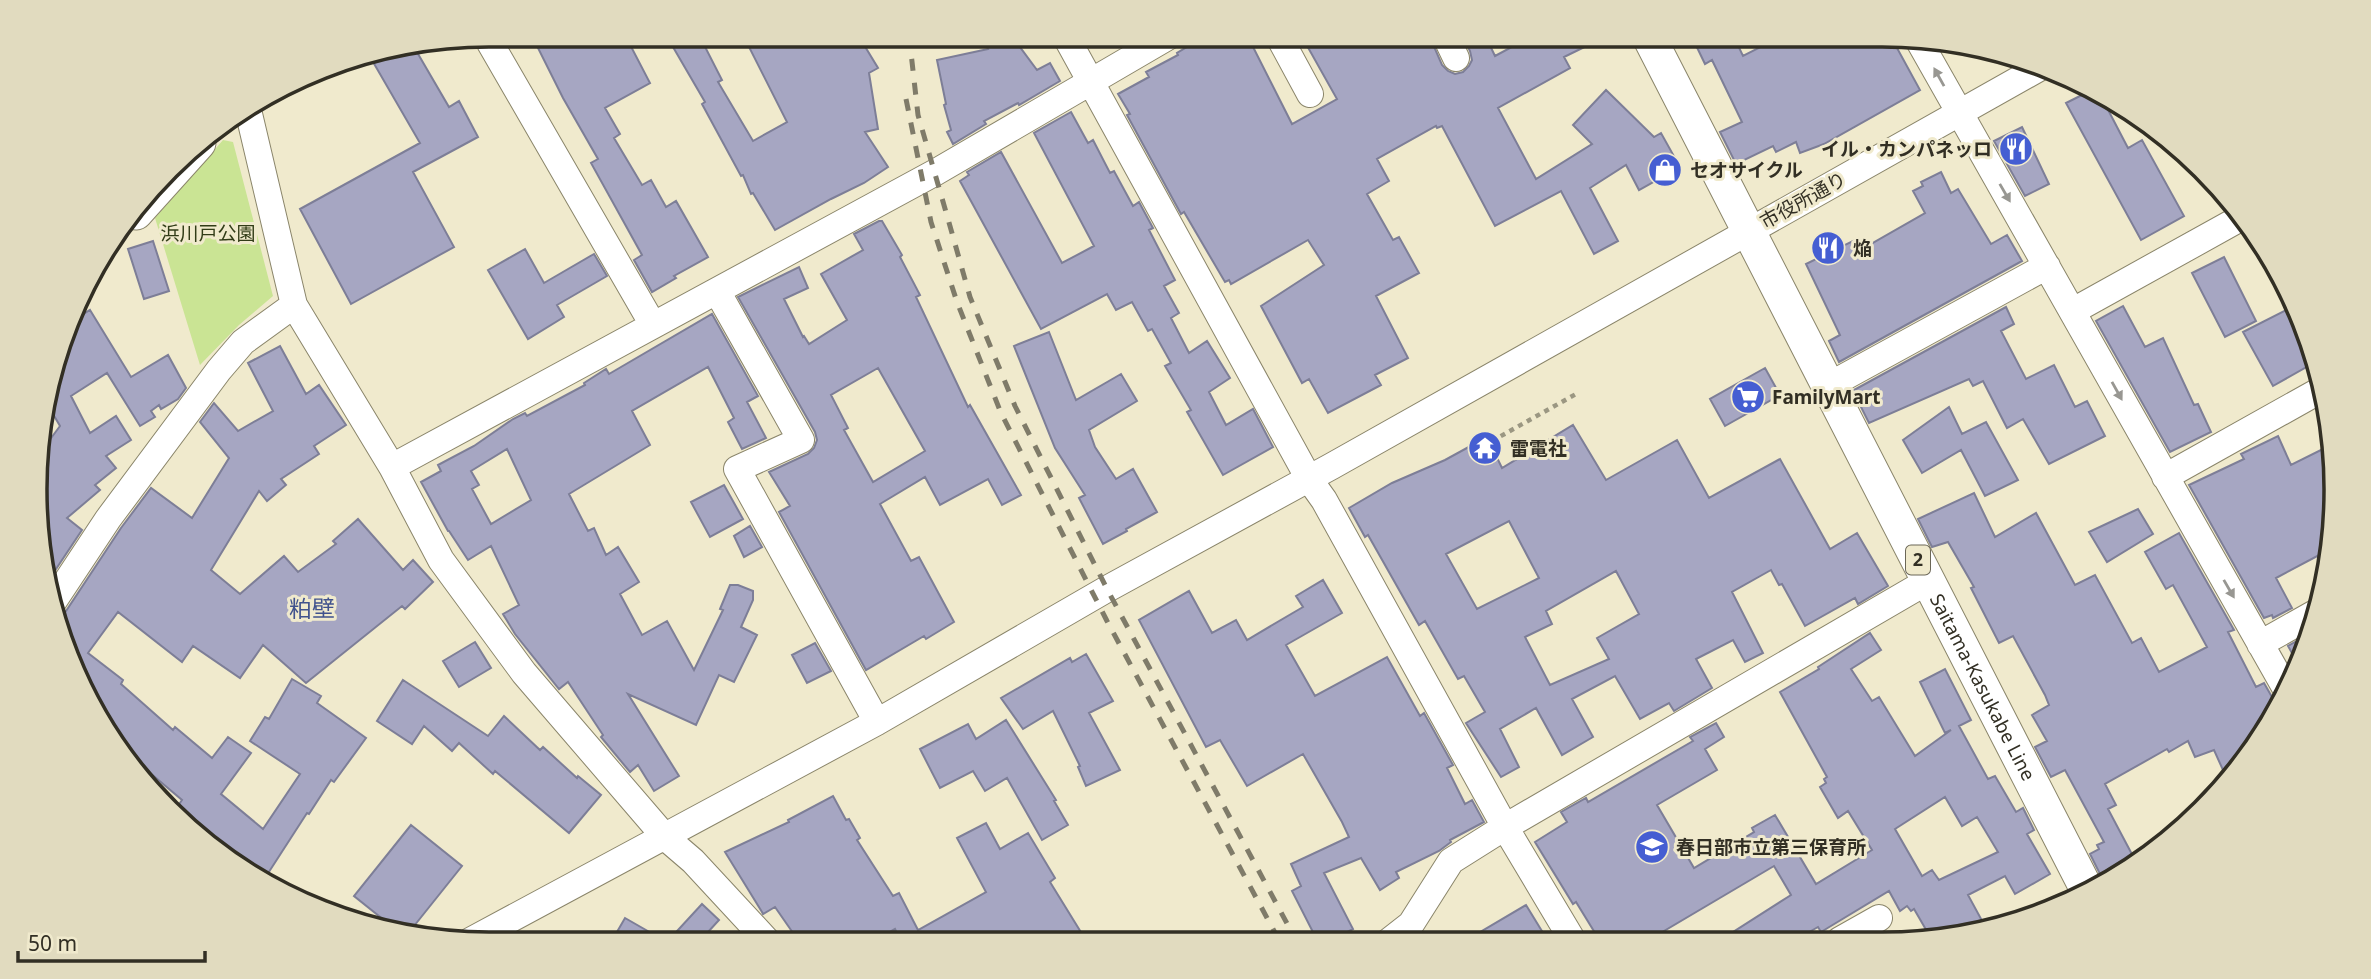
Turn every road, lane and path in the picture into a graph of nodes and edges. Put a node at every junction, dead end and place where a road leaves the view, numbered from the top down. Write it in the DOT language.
graph roads {
  1 [pos="492,47"];
  2 [pos="1072,47"];
  3 [pos="1150,47"];
  4 [pos="1285,47"];
  5 [pos="1654,47"];
  6 [pos="1924,49"];
  7 [pos="2030,73"];
  8 [pos="1092,81"];
  9 [pos="1310,94"];
  10 [pos="1959,113"];
  11 [pos="249,119"];
  12 [pos="2233,222"];
  13 [pos="1749,230"];
  14 [pos="2047,266"];
  15 [pos="717,291"];
  16 [pos="294,306"];
  17 [pos="2073,311"];
  18 [pos="653,325"];
  19 [pos="1828,386"];
  20 [pos="1577,394"];
  21 [pos="2313,394"];
  22 [pos="1492,441"];
  23 [pos="393,467"];
  24 [pos="2165,477"];
  25 [pos="1309,478"];
  26 [pos="1928,581"];
  27 [pos="60,593"];
  28 [pos="2304,619"];
  29 [pos="2260,644"];
  30 [pos="2281,680"];
  31 [pos="877,722"];
  32 [pos="1505,827"];
  33 [pos="665,837"];
  34 [pos="2083,883"];
  35 [pos="1880,918"];
  36 [pos="487,932"];
  37 [pos="759,932"];
  38 [pos="1401,932"];
  39 [pos="1568,932"];
  40 [pos="1855,932"];
  1 -- 18 [label="street"];
  2 -- 8 [label="street"];
  3 -- 8 [label="street"];
  4 -- 9 [label="street"];
  5 -- 13 [label="main road, Saitama-Kasukabe Line / 2"];
  10 -- 6 [label="street, one-way"];
  7 -- 10 [label="street, 市役所通り"];
  8 -- 15 [label="street"];
  8 -- 25 [label="street"];
  10 -- 13 [label="street, 市役所通り"];
  10 -- 14 [label="street, one-way"];
  11 -- 16 [label="street"];
  12 -- 17 [label="street"];
  13 -- 19 [label="main road, Saitama-Kasukabe Line / 2"];
  13 -- 25 [label="street, 市役所通り"];
  14 -- 17 [label="street"];
  14 -- 19 [label="street"];
  15 -- 18 [label="street"];
  15 -- 31 [label="street"];
  16 -- 23 [label="street"];
  16 -- 27 [label="street"];
  17 -- 24 [label="street, one-way"];
  18 -- 23 [label="street"];
  19 -- 26 [label="main road, Saitama-Kasukabe Line / 2"];
  20 -- 22 [label="path"];
  21 -- 24 [label="street"];
  23 -- 33 [label="street"];
  24 -- 29 [label="street, one-way"];
  25 -- 31 [label="street, 市役所通り"];
  25 -- 32 [label="street"];
  26 -- 32 [label="street"];
  26 -- 34 [label="main road, Saitama-Kasukabe Line / 2"];
  28 -- 29 [label="street"];
  29 -- 30 [label="street"];
  31 -- 33 [label="street, 市役所通り"];
  32 -- 38 [label="street"];
  32 -- 39 [label="street"];
  33 -- 36 [label="street, 市役所通り"];
  33 -- 37 [label="street"];
  35 -- 40 [label="street"];
}
